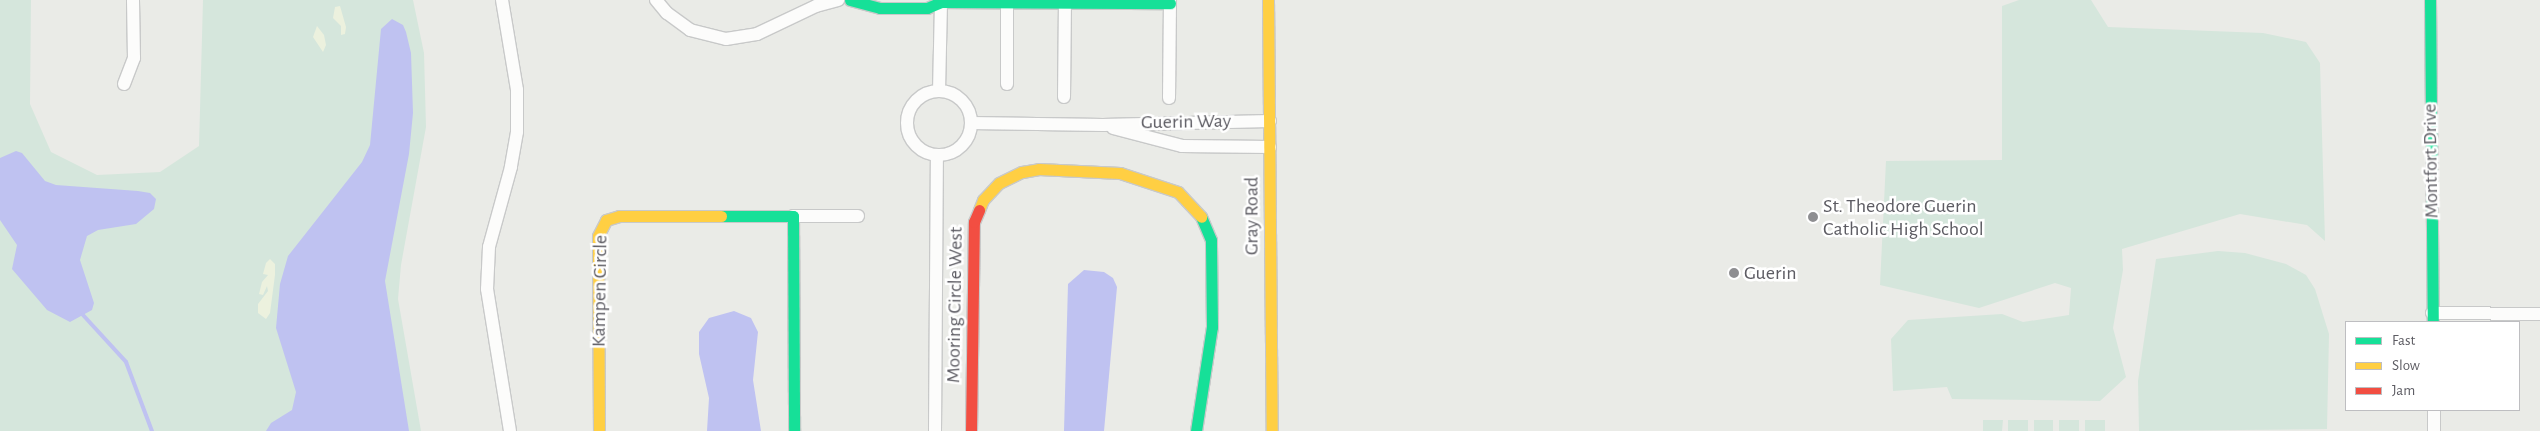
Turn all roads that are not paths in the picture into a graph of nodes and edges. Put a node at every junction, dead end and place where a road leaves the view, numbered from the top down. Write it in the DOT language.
graph roads {
  1 [pos="133,0"];
  2 [pos="502,0"];
  3 [pos="656,0"];
  4 [pos="850,0"];
  5 [pos="1268,0"];
  6 [pos="2430,0"];
  7 [pos="831,1"];
  8 [pos="940,1"];
  9 [pos="1007,1"];
  10 [pos="1170,2"];
  11 [pos="1065,3"];
  12 [pos="124,84"];
  13 [pos="1007,84"];
  14 [pos="939,90"];
  15 [pos="1064,98"];
  16 [pos="1169,98"];
  17 [pos="1270,121"];
  18 [pos="971,123"];
  19 [pos="1103,125"];
  20 [pos="1270,147"];
  21 [pos="937,155"];
  22 [pos="793,216"];
  23 [pos="858,216"];
  24 [pos="2540,314"];
  25 [pos="2433,318"];
  26 [pos="2434,411"];
  27 [pos="510,431"];
  28 [pos="599,431"];
  29 [pos="794,431"];
  30 [pos="935,431"];
  31 [pos="971,431"];
  32 [pos="1196,431"];
  33 [pos="1272,431"];
  34 [pos="2434,431"];
  1 -- 12 [label="street"];
  2 -- 27 [label="street"];
  3 -- 7 [label="street"];
  4 -- 8 [label="street"];
  5 -- 17 [label="street, Gray Road"];
  6 -- 25 [label="street, Montfort Drive"];
  8 -- 9 [label="street"];
  8 -- 14 [label="street"];
  9 -- 11 [label="street"];
  9 -- 13 [label="street"];
  10 -- 11 [label="street"];
  10 -- 16 [label="street"];
  11 -- 15 [label="street"];
  14 -- 18 [label="street"];
  14 -- 21 [label="street"];
  17 -- 19 [label="street, Guerin Way"];
  17 -- 20 [label="street, Gray Road"];
  18 -- 19 [label="street, Guerin Way"];
  18 -- 21 [label="street"];
  19 -- 20 [label="street, Guerin Way"];
  20 -- 33 [label="street, Gray Road"];
  21 -- 30 [label="street"];
  22 -- 23 [label="street, Kampen Circle"];
  22 -- 28 [label="street, Kampen Circle"];
  22 -- 29 [label="street"];
  24 -- 25 [label="street"];
  26 -- 34 [label="street"];
  31 -- 32 [label="street, Mooring Circle West"];
}
